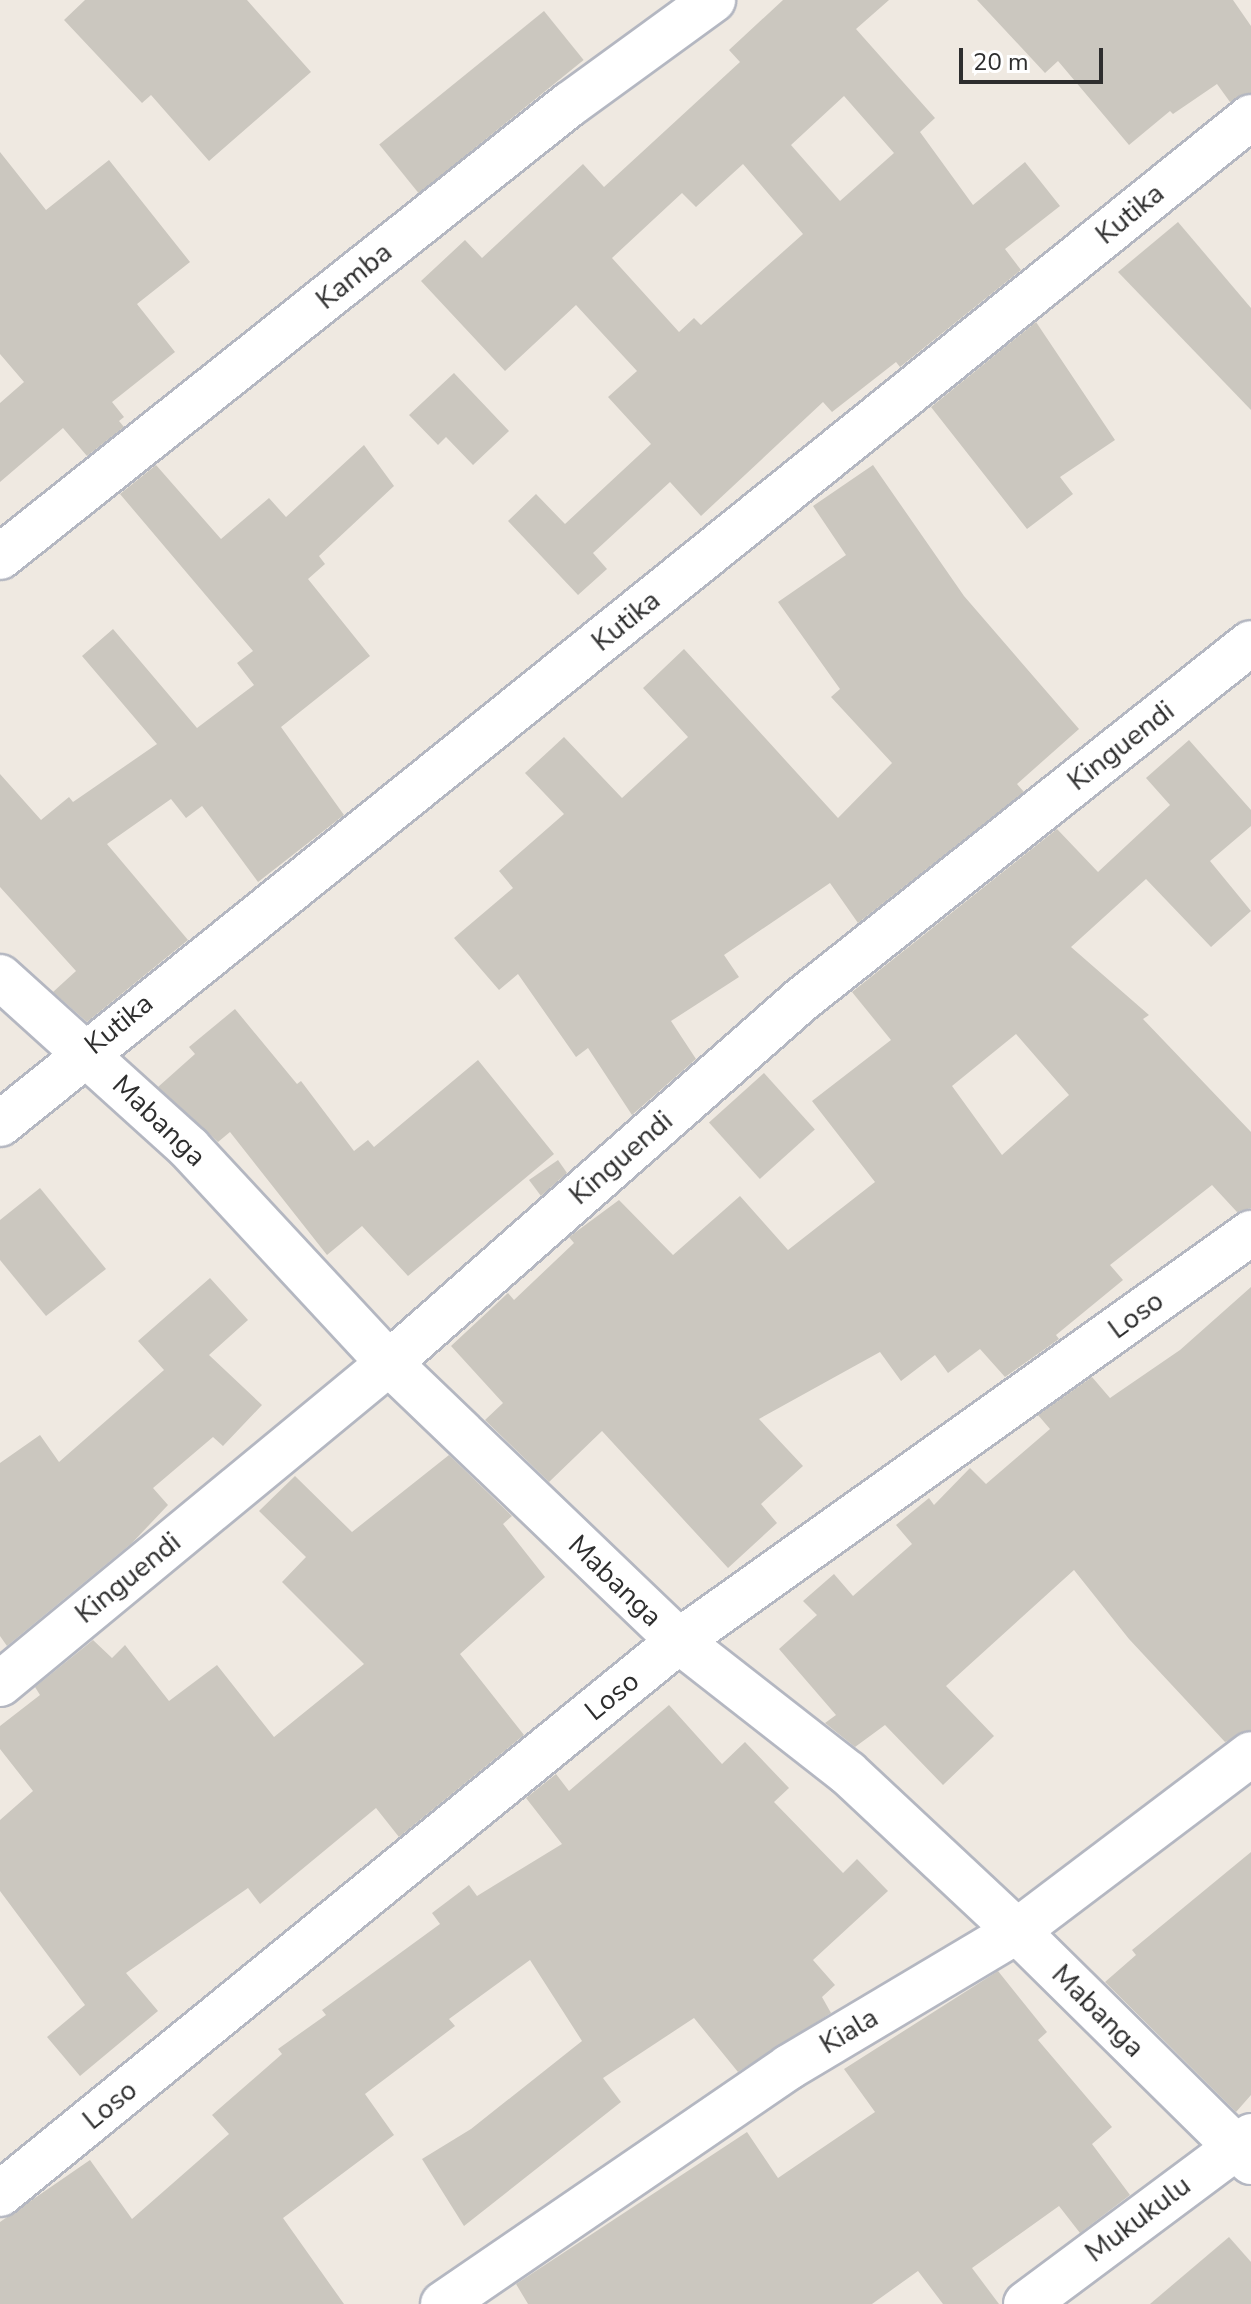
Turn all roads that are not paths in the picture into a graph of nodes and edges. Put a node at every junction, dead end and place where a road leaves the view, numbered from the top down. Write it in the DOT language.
graph roads {
  1 [pos="713,0"];
  2 [pos="1251,117"];
  3 [pos="0,557"];
  4 [pos="1251,643"];
  5 [pos="0,977"];
  6 [pos="85,1051"];
  7 [pos="0,1124"];
  8 [pos="1251,1233"];
  9 [pos="389,1363"];
  10 [pos="679,1641"];
  11 [pos="0,1684"];
  12 [pos="1251,1754"];
  13 [pos="1017,1931"];
  14 [pos="1246,2148"];
  15 [pos="0,2194"];
  16 [pos="443,2304"];
  17 [pos="1026,2304"];
  1 -- 3 [label="street, Kamba"];
  2 -- 6 [label="street, Kutika"];
  4 -- 9 [label="street, Kinguendi"];
  5 -- 6 [label="street, Mabanga"];
  6 -- 7 [label="street, Kutika"];
  6 -- 9 [label="street, Mabanga"];
  8 -- 10 [label="street, Loso"];
  9 -- 10 [label="street, Mabanga"];
  9 -- 11 [label="street, Kinguendi"];
  10 -- 13 [label="street, Mabanga"];
  10 -- 15 [label="street, Loso"];
  12 -- 13 [label="street, Kiala"];
  13 -- 14 [label="street, Mabanga"];
  13 -- 16 [label="street, Kiala"];
  14 -- 17 [label="street, Mukukulu"];
}
